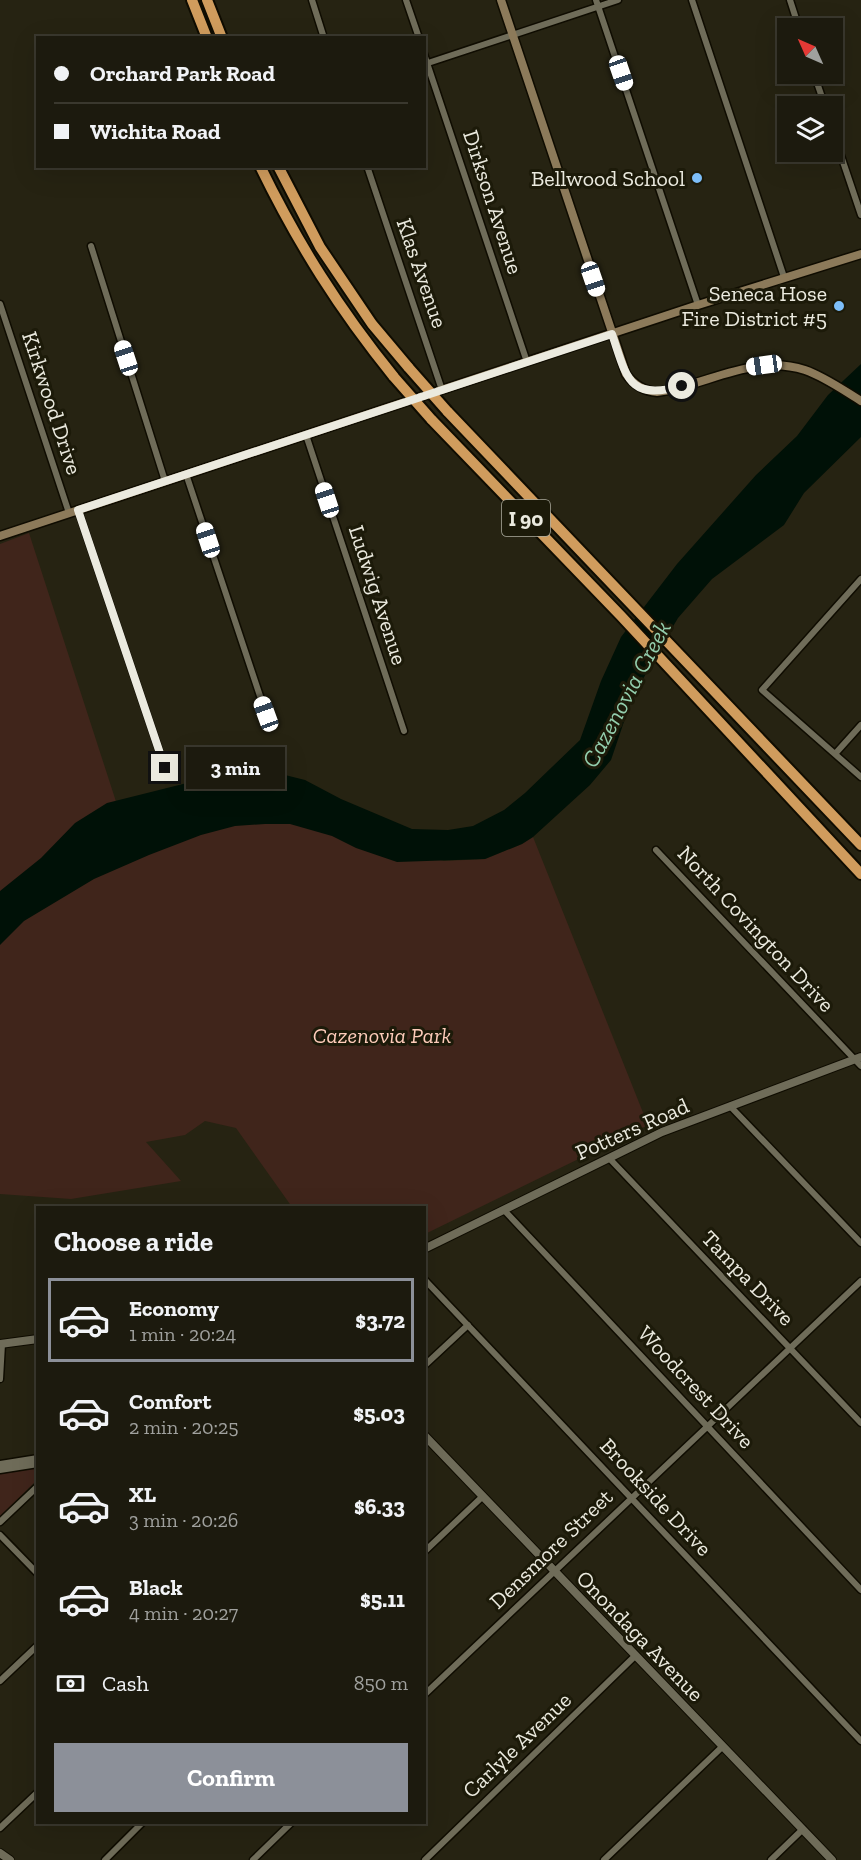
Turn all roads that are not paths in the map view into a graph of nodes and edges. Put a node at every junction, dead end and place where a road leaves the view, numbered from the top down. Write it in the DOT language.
graph roads {
  1 [pos="192,0"];
  2 [pos="207,0"];
  3 [pos="214,0"];
  4 [pos="312,0"];
  5 [pos="406,0"];
  6 [pos="501,0"];
  7 [pos="618,0"];
  8 [pos="692,0"];
  9 [pos="790,0"];
  10 [pos="597,3"];
  11 [pos="796,18"];
  12 [pos="512,34"];
  13 [pos="221,35"];
  14 [pos="206,36"];
  15 [pos="323,36"];
  16 [pos="418,36"];
  17 [pos="426,63"];
  18 [pos="843,162"];
  19 [pos="261,168"];
  20 [pos="279,168"];
  21 [pos="368,168"];
  22 [pos="861,215"];
  23 [pos="91,246"];
  24 [pos="861,254"];
  25 [pos="784,277"];
  26 [pos="0,304"];
  27 [pos="698,305"];
  28 [pos="612,334"];
  29 [pos="527,362"];
  30 [pos="442,390"];
  31 [pos="861,401"];
  32 [pos="306,435"];
  33 [pos="186,474"];
  34 [pos="165,482"];
  35 [pos="73,511"];
  36 [pos="0,536"];
  37 [pos="861,579"];
  38 [pos="266,714"];
  39 [pos="861,725"];
  40 [pos="404,731"];
  41 [pos="835,754"];
  42 [pos="165,768"];
  43 [pos="861,777"];
  44 [pos="861,844"];
  45 [pos="657,850"];
  46 [pos="861,874"];
  47 [pos="858,1058"];
  48 [pos="861,1066"];
  49 [pos="730,1106"];
  50 [pos="609,1158"];
  51 [pos="504,1210"];
  52 [pos="861,1244"];
  53 [pos="426,1248"];
  54 [pos="426,1281"];
  55 [pos="861,1281"];
  56 [pos="468,1325"];
  57 [pos="36,1339"];
  58 [pos="1,1344"];
  59 [pos="790,1348"];
  60 [pos="426,1364"];
  61 [pos="0,1379"];
  62 [pos="861,1423"];
  63 [pos="708,1426"];
  64 [pos="426,1437"];
  65 [pos="36,1458"];
  66 [pos="0,1464"];
  67 [pos="36,1464"];
  68 [pos="0,1470"];
  69 [pos="36,1488"];
  70 [pos="482,1497"];
  71 [pos="632,1497"];
  72 [pos="0,1522"];
  73 [pos="0,1535"];
  74 [pos="426,1550"];
  75 [pos="553,1571"];
  76 [pos="36,1572"];
  77 [pos="861,1590"];
  78 [pos="36,1647"];
  79 [pos="635,1656"];
  80 [pos="0,1681"];
  81 [pos="426,1693"];
  82 [pos="861,1741"];
  83 [pos="722,1747"];
  84 [pos="36,1794"];
  85 [pos="141,1824"];
  86 [pos="290,1824"];
  87 [pos="0,1828"];
  88 [pos="802,1829"];
  89 [pos="0,1853"];
  90 [pos="10,1860"];
  91 [pos="105,1860"];
  92 [pos="253,1860"];
  93 [pos="425,1860"];
  94 [pos="604,1860"];
  95 [pos="771,1860"];
  96 [pos="832,1860"];
  1 -- 14 [label="highway"];
  2 -- 13 [label="highway"];
  3 -- 13 [label="highway"];
  4 -- 15 [label="street"];
  5 -- 16 [label="street"];
  6 -- 12 [label="main road"];
  7 -- 10 [label="street"];
  8 -- 25 [label="street"];
  9 -- 11 [label="street"];
  10 -- 12 [label="street"];
  10 -- 27 [label="street"];
  12 -- 17 [label="street"];
  12 -- 28 [label="main road"];
  17 -- 29 [label="street, Dirkson Avenue"];
  18 -- 22 [label="street"];
  19 -- 46 [label="highway, I 90, bridge"];
  20 -- 44 [label="highway, I 90, bridge"];
  21 -- 30 [label="street, Klas Avenue"];
  23 -- 34 [label="street"];
  24 -- 25 [label="main road"];
  25 -- 27 [label="main road"];
  26 -- 35 [label="street, Kirkwood Drive"];
  27 -- 28 [label="main road"];
  28 -- 29 [label="main road"];
  28 -- 31 [label="main road"];
  29 -- 30 [label="main road"];
  30 -- 32 [label="main road"];
  32 -- 33 [label="main road"];
  32 -- 40 [label="street, Ludwig Avenue"];
  33 -- 34 [label="main road"];
  33 -- 38 [label="street"];
  34 -- 35 [label="main road"];
  35 -- 36 [label="main road"];
  35 -- 42 [label="street, Kirkwood Drive"];
  37 -- 41 [label="street"];
  39 -- 41 [label="street"];
  41 -- 43 [label="street"];
  45 -- 47 [label="street, North Covington Drive"];
  47 -- 48 [label="street, North Covington Drive"];
  47 -- 49 [label="street, Potters Road"];
  49 -- 50 [label="street, Potters Road"];
  49 -- 52 [label="street"];
  50 -- 51 [label="street, Potters Road"];
  50 -- 59 [label="street, Tampa Drive"];
  51 -- 53 [label="street, Potters Road"];
  51 -- 63 [label="street, Woodcrest Drive"];
  54 -- 56 [label="street, Brookside Drive"];
  55 -- 59 [label="street, Densmore Street"];
  56 -- 60 [label="street"];
  56 -- 71 [label="street, Brookside Drive"];
  57 -- 58 [label="street"];
  58 -- 61 [label="street"];
  59 -- 62 [label="street, Tampa Drive"];
  59 -- 63 [label="street, Densmore Street"];
  63 -- 71 [label="street, Densmore Street"];
  63 -- 77 [label="street, Woodcrest Drive"];
  64 -- 70 [label="street, Onondaga Avenue"];
  65 -- 66 [label="street"];
  67 -- 68 [label="street"];
  69 -- 72 [label="street"];
  70 -- 74 [label="street"];
  70 -- 75 [label="street, Onondaga Avenue"];
  71 -- 75 [label="street, Densmore Street"];
  71 -- 82 [label="street, Brookside Drive"];
  73 -- 76 [label="street"];
  75 -- 79 [label="street, Onondaga Avenue"];
  75 -- 81 [label="street, Densmore Street"];
  78 -- 80 [label="street"];
  79 -- 83 [label="street, Onondaga Avenue"];
  79 -- 93 [label="street, Carlyle Avenue"];
  83 -- 88 [label="street, Onondaga Avenue"];
  83 -- 94 [label="street"];
  84 -- 87 [label="street"];
  85 -- 91 [label="street"];
  86 -- 92 [label="street"];
  88 -- 95 [label="street"];
  88 -- 96 [label="street, Onondaga Avenue"];
  89 -- 90 [label="street"];
}
